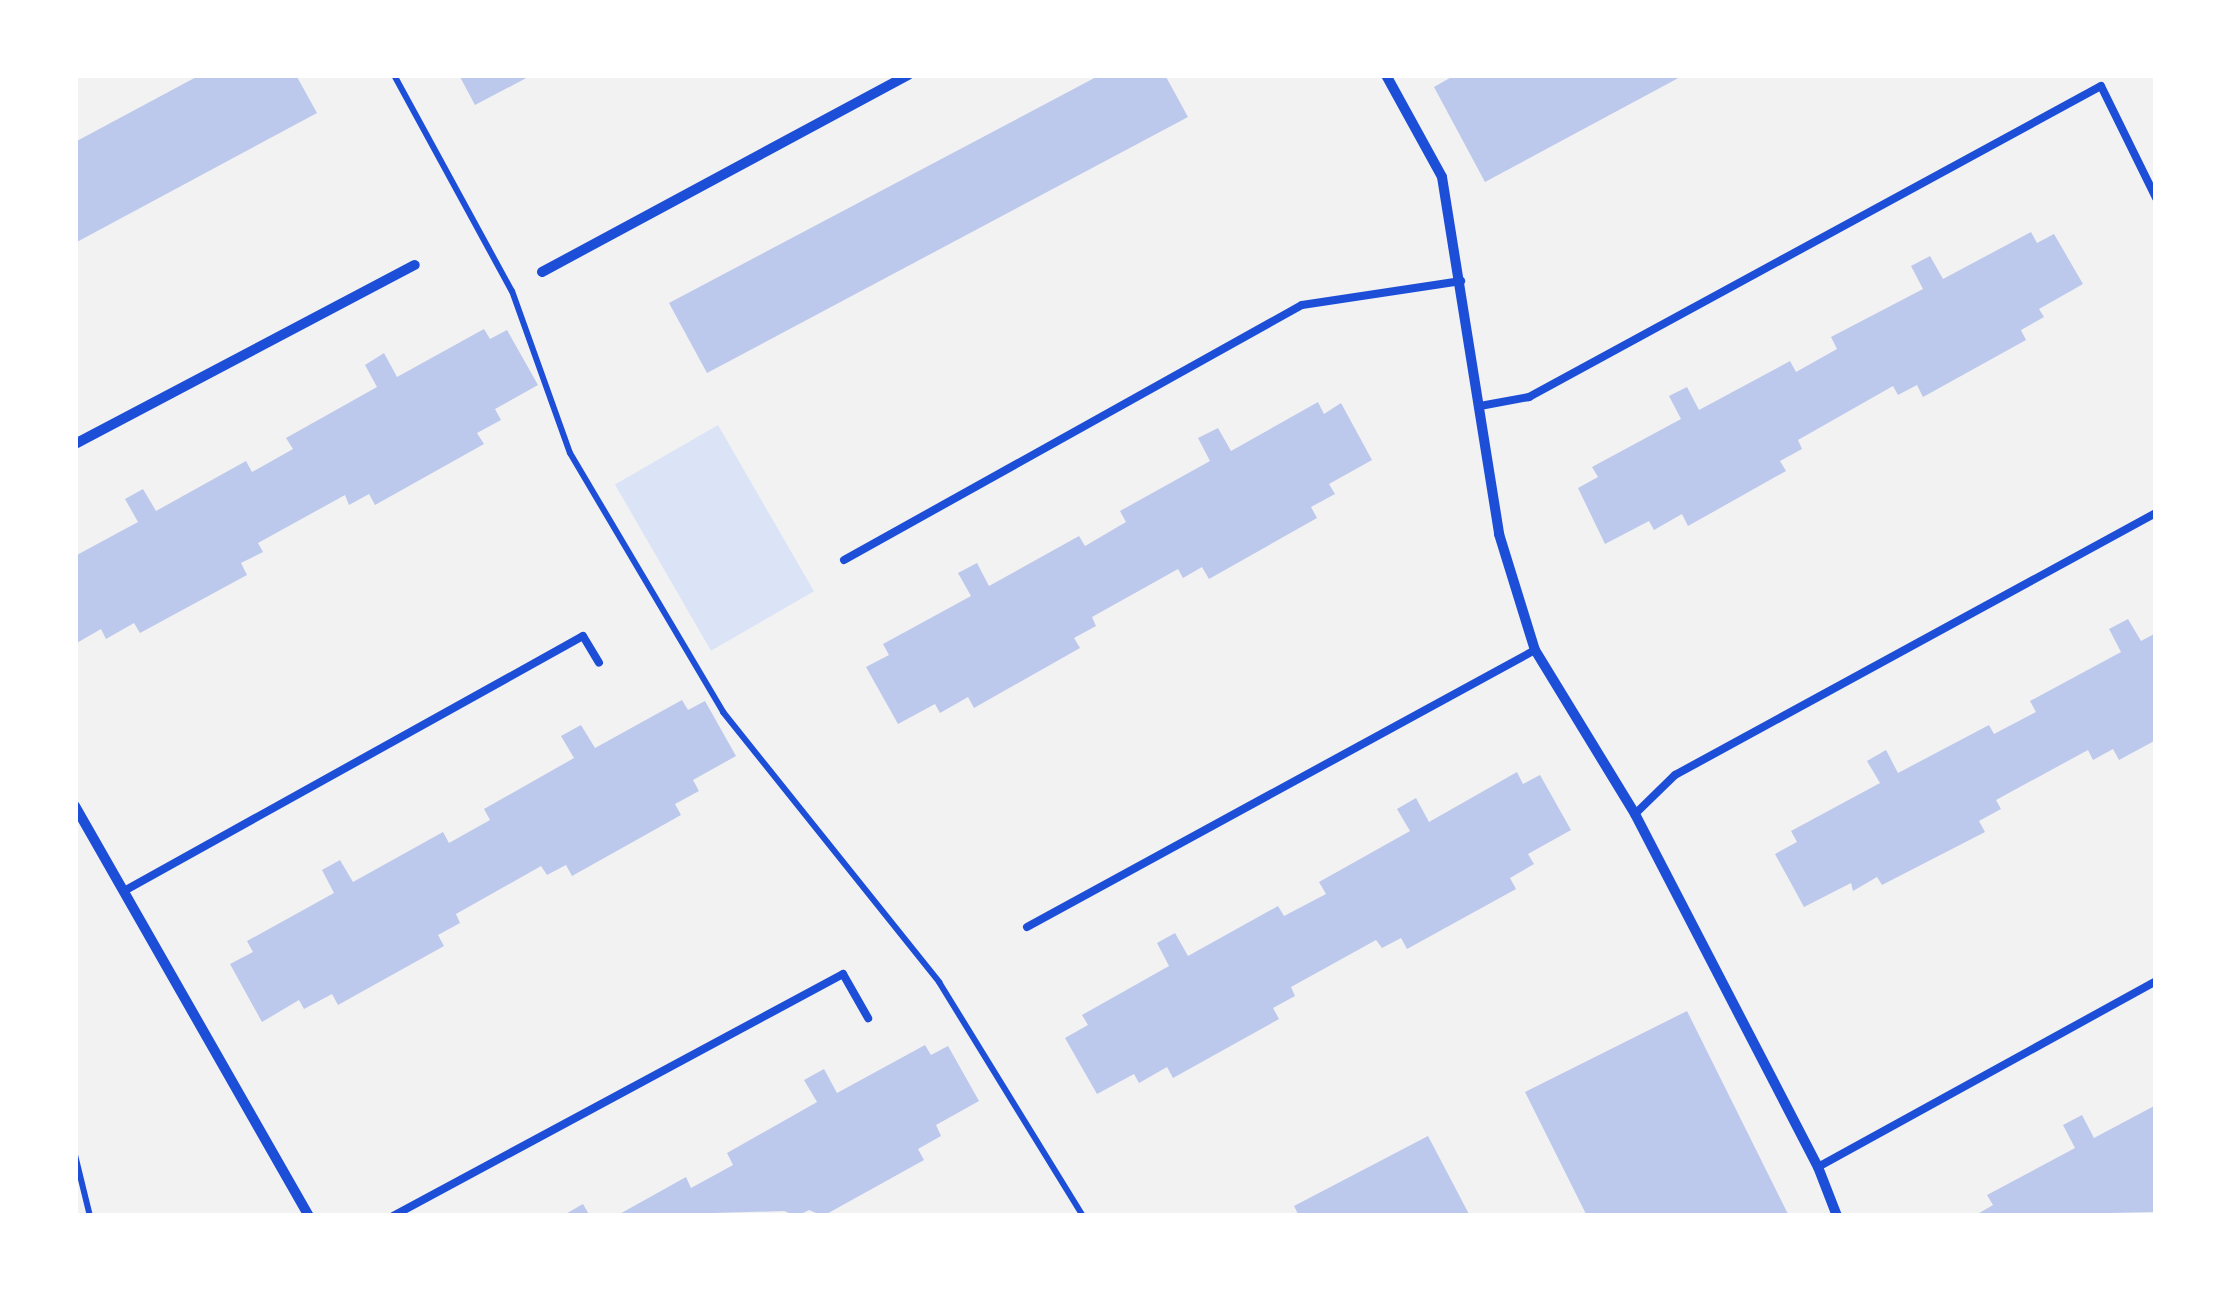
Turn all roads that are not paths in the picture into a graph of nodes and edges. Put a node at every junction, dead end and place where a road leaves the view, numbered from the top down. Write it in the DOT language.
graph roads {
  1 [pos="908,75"];
  2 [pos="1386,75"];
  3 [pos="2156,198"];
  4 [pos="415,265"];
  5 [pos="542,272"];
  6 [pos="1461,281"];
  7 [pos="1480,406"];
  8 [pos="75,444"];
  9 [pos="2156,513"];
  10 [pos="844,560"];
  11 [pos="1535,650"];
  12 [pos="599,662"];
  13 [pos="75,806"];
  14 [pos="1636,814"];
  15 [pos="124,890"];
  16 [pos="1027,927"];
  17 [pos="2156,981"];
  18 [pos="868,1018"];
  19 [pos="1818,1167"];
  20 [pos="309,1216"];
  21 [pos="394,1216"];
  22 [pos="1836,1216"];
  1 -- 5 [label="street"];
  2 -- 6 [label="street"];
  3 -- 7 [label="lane"];
  4 -- 8 [label="street"];
  6 -- 7 [label="street"];
  6 -- 10 [label="lane"];
  7 -- 11 [label="street"];
  9 -- 14 [label="lane"];
  11 -- 14 [label="street"];
  11 -- 16 [label="lane"];
  12 -- 15 [label="lane"];
  13 -- 15 [label="street"];
  14 -- 19 [label="street"];
  15 -- 20 [label="street"];
  17 -- 19 [label="lane"];
  18 -- 21 [label="lane"];
  19 -- 22 [label="street"];
}
